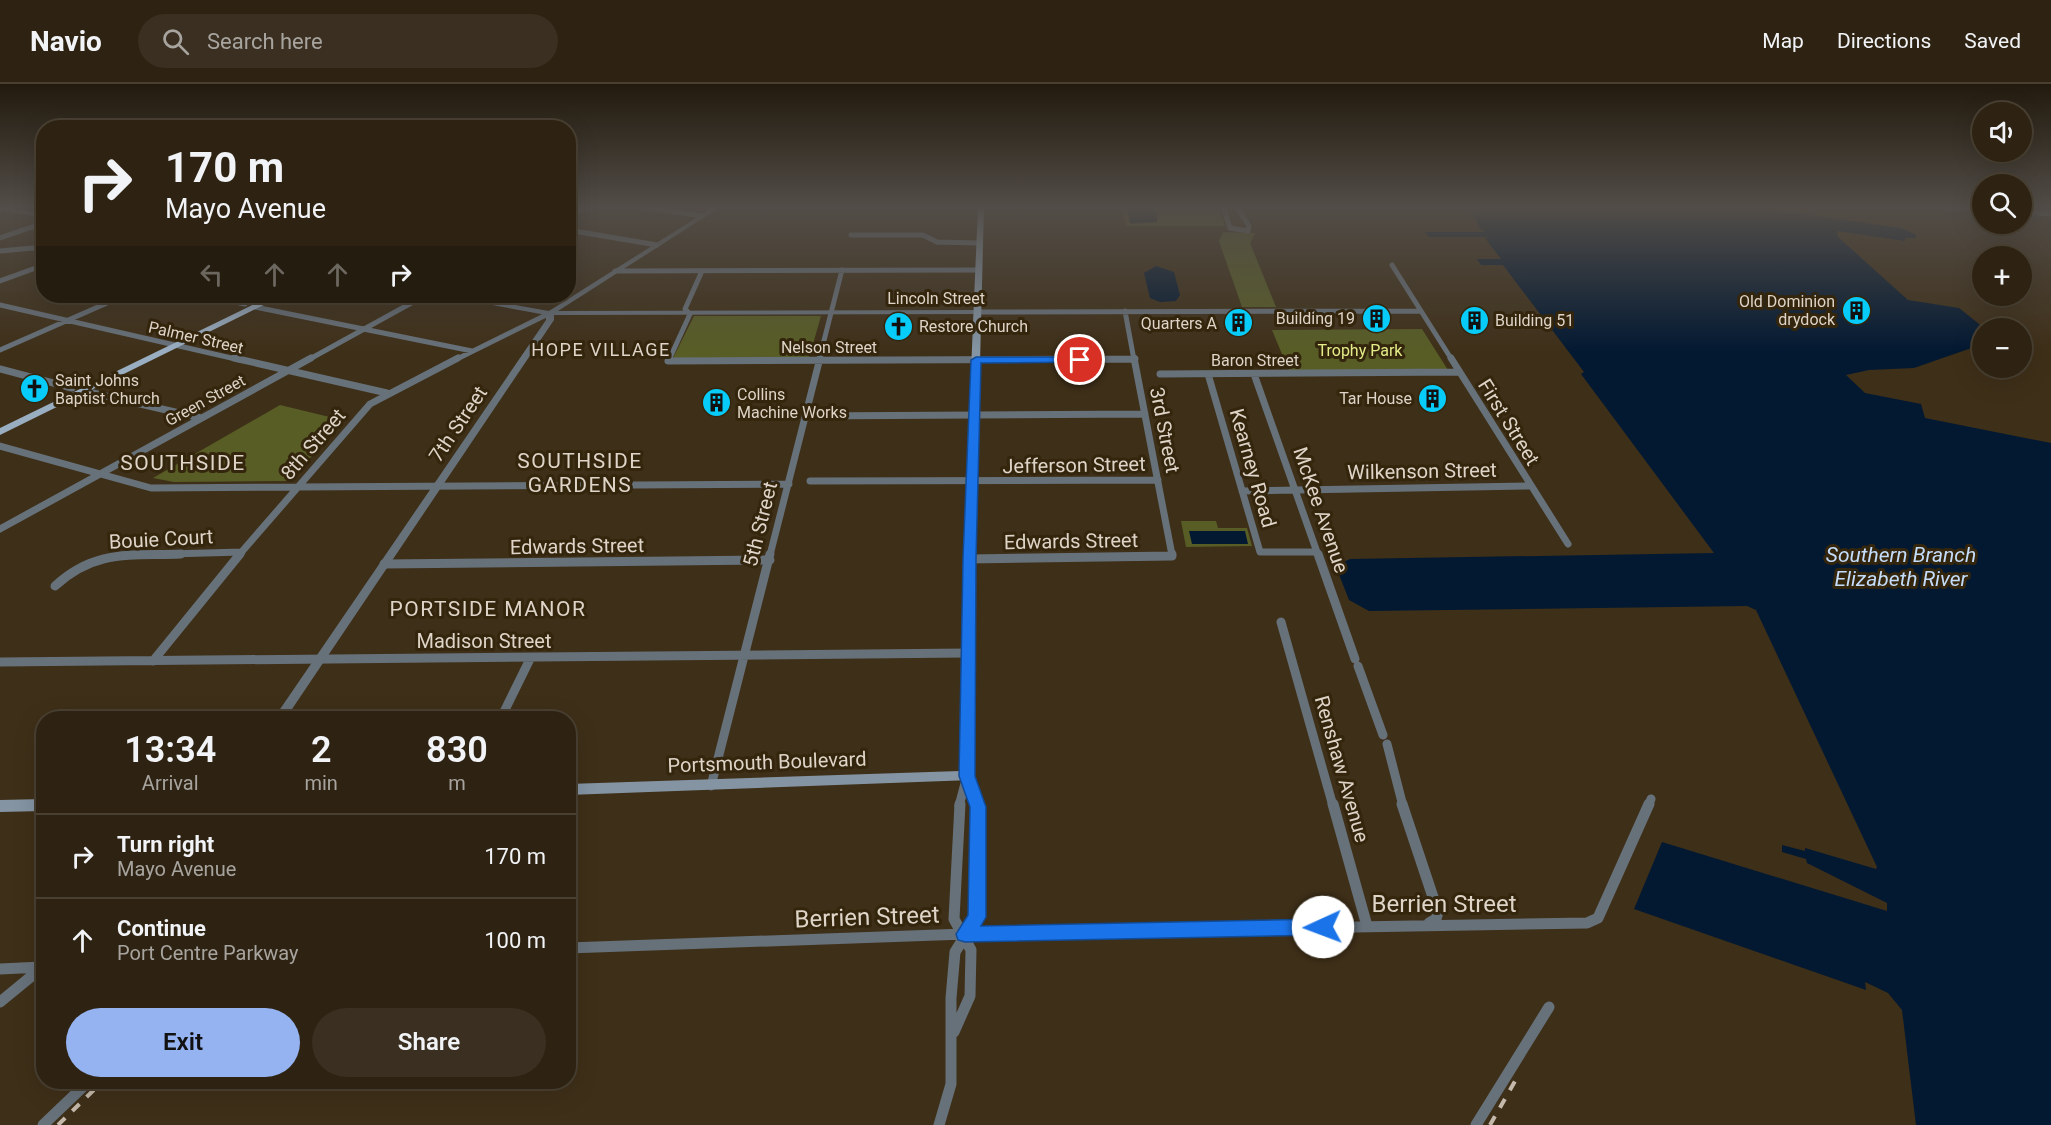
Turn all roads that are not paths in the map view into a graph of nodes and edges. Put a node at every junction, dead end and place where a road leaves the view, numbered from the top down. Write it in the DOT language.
graph roads {
  1 [pos="642,255"];
  2 [pos="979,255"];
  3 [pos="1392,265"];
  4 [pos="36,268"];
  5 [pos="842,270"];
  6 [pos="979,270"];
  7 [pos="702,271"];
  8 [pos="615,272"];
  9 [pos="0,281"];
  10 [pos="576,297"];
  11 [pos="107,303"];
  12 [pos="236,303"];
  13 [pos="254,303"];
  14 [pos="258,303"];
  15 [pos="411,303"];
  16 [pos="491,303"];
  17 [pos="567,303"];
  18 [pos="0,305"];
  19 [pos="250,306"];
  20 [pos="1125,311"];
  21 [pos="978,312"];
  22 [pos="832,313"];
  23 [pos="550,314"];
  24 [pos="690,314"];
  25 [pos="1422,314"];
  26 [pos="66,321"];
  27 [pos="364,329"];
  28 [pos="170,344"];
  29 [pos="0,350"];
  30 [pos="473,351"];
  31 [pos="1134,359"];
  32 [pos="976,360"];
  33 [pos="820,361"];
  34 [pos="0,369"];
  35 [pos="287,371"];
  36 [pos="1459,372"];
  37 [pos="1160,374"];
  38 [pos="1208,374"];
  39 [pos="1254,374"];
  40 [pos="72,388"];
  41 [pos="84,391"];
  42 [pos="387,393"];
  43 [pos="1145,414"];
  44 [pos="806,416"];
  45 [pos="973,417"];
  46 [pos="201,418"];
  47 [pos="0,423"];
  48 [pos="0,432"];
  49 [pos="0,446"];
  50 [pos="101,473"];
  51 [pos="1158,480"];
  52 [pos="810,481"];
  53 [pos="972,482"];
  54 [pos="789,484"];
  55 [pos="298,486"];
  56 [pos="438,486"];
  57 [pos="1530,486"];
  58 [pos="1292,488"];
  59 [pos="1242,491"];
  60 [pos="0,529"];
  61 [pos="1568,544"];
  62 [pos="242,552"];
  63 [pos="1316,552"];
  64 [pos="1173,556"];
  65 [pos="969,559"];
  66 [pos="770,560"];
  67 [pos="384,564"];
  68 [pos="55,586"];
  69 [pos="1281,622"];
  70 [pos="968,653"];
  71 [pos="745,656"];
  72 [pos="530,659"];
  73 [pos="320,660"];
  74 [pos="153,661"];
  75 [pos="0,662"];
  76 [pos="285,711"];
  77 [pos="504,711"];
  78 [pos="967,776"];
  79 [pos="711,786"];
  80 [pos="576,790"];
  81 [pos="1651,799"];
  82 [pos="36,805"];
  83 [pos="0,806"];
  84 [pos="1426,924"];
  85 [pos="1367,926"];
  86 [pos="965,934"];
  87 [pos="576,948"];
  88 [pos="36,967"];
  89 [pos="0,969"];
  90 [pos="36,973"];
  91 [pos="0,1002"];
  92 [pos="1549,1007"];
  93 [pos="953,1032"];
  94 [pos="80,1089"];
  95 [pos="43,1125"];
  96 [pos="939,1125"];
  97 [pos="1476,1125"];
  1 -- 8 [label="street, 7th Street"];
  2 -- 6 [label="main road"];
  3 -- 25 [label="street, First Street"];
  4 -- 9 [label="street"];
  5 -- 6 [label="street"];
  5 -- 7 [label="street"];
  5 -- 22 [label="street, 5th Street"];
  6 -- 21 [label="main road"];
  7 -- 8 [label="street"];
  7 -- 24 [label="street"];
  8 -- 10 [label="street, 7th Street"];
  11 -- 26 [label="street"];
  12 -- 19 [label="street"];
  13 -- 19 [label="main road"];
  14 -- 19 [label="main road"];
  15 -- 27 [label="street, Green Street"];
  16 -- 23 [label="street, Lincoln Street"];
  17 -- 23 [label="street, 7th Street"];
  18 -- 26 [label="street, Palmer Street"];
  19 -- 27 [label="street"];
  19 -- 28 [label="main road"];
  20 -- 21 [label="street, Lincoln Street"];
  20 -- 25 [label="street, Lincoln Street"];
  20 -- 31 [label="street, 3rd Street"];
  21 -- 22 [label="street, Lincoln Street"];
  21 -- 32 [label="main road"];
  22 -- 24 [label="street, Lincoln Street"];
  22 -- 33 [label="street, 5th Street"];
  23 -- 24 [label="street, Lincoln Street"];
  23 -- 30 [label="street, 8th Street"];
  23 -- 56 [label="street, 7th Street"];
  24 -- 33 [label="street, Nelson Street"];
  25 -- 36 [label="street, First Street"];
  26 -- 28 [label="street, Palmer Street"];
  26 -- 29 [label="street"];
  27 -- 30 [label="street"];
  27 -- 35 [label="street, Green Street"];
  28 -- 35 [label="street, Palmer Street"];
  28 -- 40 [label="main road"];
  28 -- 41 [label="main road"];
  30 -- 42 [label="street, 8th Street"];
  31 -- 32 [label="street, Nelson Street"];
  31 -- 43 [label="street, 3rd Street"];
  32 -- 33 [label="street, Nelson Street"];
  32 -- 45 [label="main road"];
  33 -- 44 [label="street, 5th Street"];
  34 -- 40 [label="street"];
  35 -- 42 [label="street, Palmer Street"];
  35 -- 46 [label="street, Green Street"];
  36 -- 39 [label="street, Baron Street"];
  36 -- 57 [label="street, First Street"];
  37 -- 38 [label="street, Baron Street"];
  38 -- 39 [label="street, Baron Street"];
  38 -- 59 [label="street, Kearney Road"];
  39 -- 58 [label="street, McKee Avenue"];
  40 -- 47 [label="main road"];
  41 -- 46 [label="street"];
  41 -- 48 [label="main road"];
  42 -- 55 [label="street, 8th Street"];
  43 -- 45 [label="street"];
  43 -- 51 [label="street, 3rd Street"];
  44 -- 45 [label="street"];
  44 -- 54 [label="street, 5th Street"];
  45 -- 53 [label="main road"];
  46 -- 50 [label="street, Green Street"];
  49 -- 50 [label="street"];
  50 -- 55 [label="street"];
  50 -- 60 [label="street, Green Street"];
  51 -- 53 [label="street, Jefferson Street"];
  51 -- 64 [label="street, 3rd Street"];
  52 -- 53 [label="street, Jefferson Street"];
  53 -- 65 [label="main road"];
  54 -- 56 [label="street"];
  54 -- 66 [label="street, 5th Street"];
  55 -- 56 [label="street"];
  55 -- 62 [label="street, 8th Street"];
  56 -- 67 [label="street, 7th Street"];
  57 -- 58 [label="street, Wilkenson Street"];
  57 -- 61 [label="street, First Street"];
  58 -- 59 [label="street, Wilkenson Street"];
  58 -- 63 [label="street, McKee Avenue"];
  59 -- 63 [label="street, Kearney Road"];
  62 -- 68 [label="street, Bouie Court"];
  62 -- 74 [label="street, 8th Street"];
  63 -- 84 [label="street, McKee Avenue"];
  64 -- 65 [label="street, Edwards Street"];
  65 -- 70 [label="main road"];
  66 -- 67 [label="street, Edwards Street"];
  66 -- 71 [label="street, 5th Street"];
  67 -- 73 [label="street, 7th Street"];
  69 -- 85 [label="street, Renshaw Avenue"];
  70 -- 71 [label="street, Madison Street"];
  70 -- 78 [label="main road"];
  71 -- 72 [label="street, Madison Street"];
  71 -- 79 [label="street, 5th Street"];
  72 -- 73 [label="street, Madison Street"];
  72 -- 77 [label="street"];
  73 -- 74 [label="street, Madison Street"];
  73 -- 76 [label="street, 7th Street"];
  74 -- 75 [label="street, Madison Street"];
  78 -- 79 [label="main road, Portsmouth Boulevard"];
  78 -- 86 [label="street"];
  78 -- 86 [label="street"];
  79 -- 80 [label="main road, Portsmouth Boulevard"];
  81 -- 84 [label="street, Berrien Street"];
  82 -- 83 [label="main road"];
  84 -- 85 [label="street, Berrien Street"];
  85 -- 86 [label="street, Berrien Street"];
  86 -- 87 [label="street, Berrien Street"];
  86 -- 93 [label="street"];
  86 -- 93 [label="street"];
  88 -- 89 [label="street"];
  90 -- 91 [label="street"];
  92 -- 97 [label="street"];
  93 -- 96 [label="street"];
  94 -- 95 [label="street"];
}
